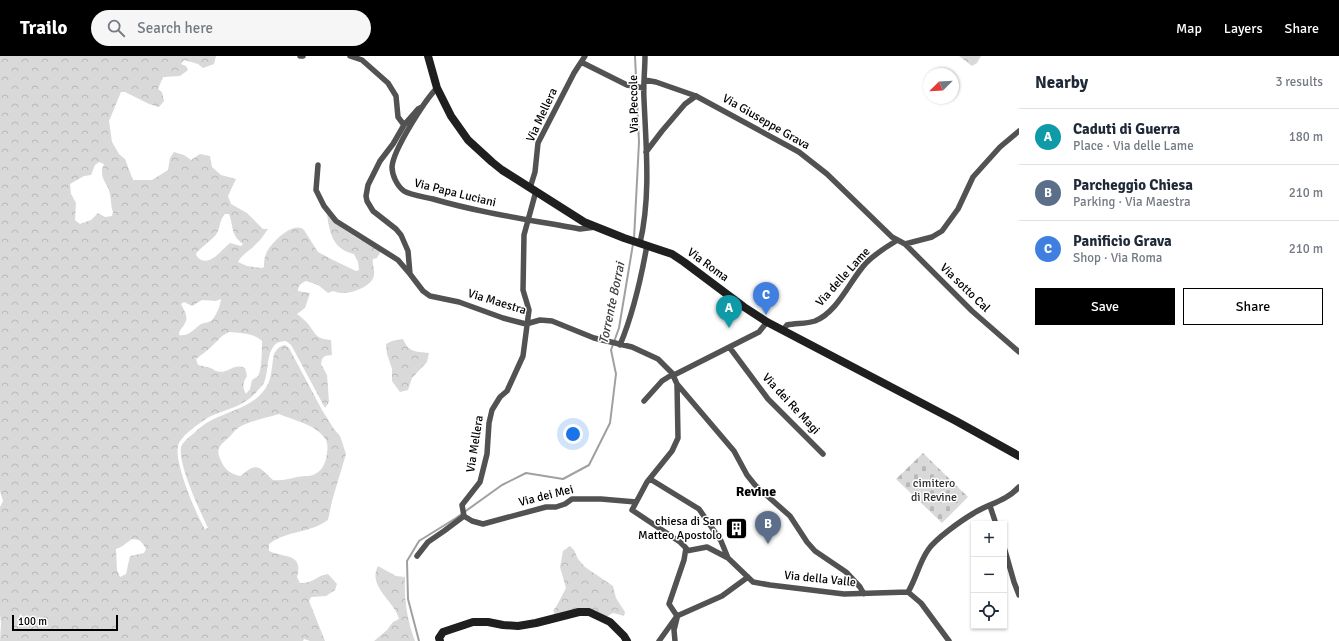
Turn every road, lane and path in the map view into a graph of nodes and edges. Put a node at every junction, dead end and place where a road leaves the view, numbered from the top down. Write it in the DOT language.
graph roads {
  1 [pos="350,56"];
  2 [pos="428,56"];
  3 [pos="585,56"];
  4 [pos="645,56"];
  5 [pos="362,58"];
  6 [pos="581,62"];
  7 [pos="644,80"];
  8 [pos="437,88"];
  9 [pos="641,88"];
  10 [pos="696,96"];
  11 [pos="422,107"];
  12 [pos="404,125"];
  13 [pos="1019,131"];
  14 [pos="646,152"];
  15 [pos="318,165"];
  16 [pos="533,190"];
  17 [pos="527,219"];
  18 [pos="596,227"];
  19 [pos="896,241"];
  20 [pos="641,243"];
  21 [pos="904,244"];
  22 [pos="410,274"];
  23 [pos="767,322"];
  24 [pos="528,324"];
  25 [pos="783,330"];
  26 [pos="618,344"];
  27 [pos="730,348"];
  28 [pos="1019,352"];
  29 [pos="673,374"];
  30 [pos="677,384"];
  31 [pos="644,401"];
  32 [pos="823,454"];
  33 [pos="1019,456"];
  34 [pos="650,479"];
  35 [pos="1019,487"];
  36 [pos="636,502"];
  37 [pos="990,506"];
  38 [pos="463,514"];
  39 [pos="995,521"];
  40 [pos="686,551"];
  41 [pos="417,556"];
  42 [pos="1007,557"];
  43 [pos="728,558"];
  44 [pos="748,577"];
  45 [pos="908,592"];
  46 [pos="864,594"];
  47 [pos="1019,595"];
  48 [pos="677,616"];
  49 [pos="440,641"];
  50 [pos="627,641"];
  51 [pos="659,641"];
  52 [pos="675,641"];
  53 [pos="949,641"];
  1 -- 5 [label="street"];
  2 -- 8 [label="main road, Via Roma"];
  3 -- 6 [label="street, Via Mellera"];
  4 -- 7 [label="street, Via Peccole"];
  5 -- 12 [label="street"];
  6 -- 9 [label="street"];
  6 -- 16 [label="street, Via Mellera"];
  7 -- 9 [label="street, Via Peccole"];
  7 -- 10 [label="street, Via Giuseppe Grava"];
  8 -- 11 [label="street, Via Papa Luciani"];
  8 -- 16 [label="main road, Via Roma"];
  9 -- 14 [label="street, Via Peccole"];
  10 -- 14 [label="street, Via Peccole"];
  10 -- 19 [label="street, Via Giuseppe Grava"];
  11 -- 12 [label="street"];
  11 -- 17 [label="street, Via Papa Luciani"];
  12 -- 22 [label="street"];
  13 -- 21 [label="street"];
  14 -- 20 [label="street, Via Peccole"];
  15 -- 22 [label="street, Via Maestra"];
  16 -- 17 [label="street, Via Mellera"];
  16 -- 18 [label="main road, Via Roma"];
  17 -- 18 [label="street, Via Papa Luciani"];
  17 -- 24 [label="street, Via Mellera"];
  18 -- 20 [label="main road, Via Roma"];
  19 -- 21 [label="street, Via sotto Cal"];
  19 -- 25 [label="street, Via delle Lame"];
  20 -- 23 [label="main road, Via Roma"];
  20 -- 26 [label="street, Via Peccole"];
  21 -- 28 [label="street, Via sotto Cal"];
  22 -- 24 [label="street, Via Maestra"];
  23 -- 25 [label="main road, Via Roma"];
  23 -- 27 [label="street"];
  24 -- 26 [label="street, Via Maestra"];
  24 -- 38 [label="street, Via Mellera"];
  25 -- 33 [label="main road, Via Roma"];
  26 -- 29 [label="street, Via Maestra"];
  27 -- 29 [label="street"];
  27 -- 32 [label="street, Via dei Re Magi"];
  29 -- 30 [label="street, Via Maestra"];
  29 -- 31 [label="street"];
  30 -- 34 [label="street"];
  30 -- 46 [label="street, Via Maestra"];
  34 -- 36 [label="street"];
  34 -- 43 [label="street"];
  35 -- 37 [label="street"];
  36 -- 38 [label="street, Via dei Mei"];
  36 -- 40 [label="street"];
  37 -- 39 [label="street"];
  37 -- 45 [label="street"];
  38 -- 41 [label="street"];
  40 -- 43 [label="street"];
  40 -- 48 [label="street"];
  42 -- 47 [label="street"];
  43 -- 44 [label="street"];
  44 -- 46 [label="street, Via della Valle"];
  44 -- 48 [label="street"];
  45 -- 46 [label="street, Via della Valle"];
  45 -- 53 [label="street"];
  48 -- 51 [label="street"];
  48 -- 52 [label="street"];
  49 -- 50 [label="main road"];
}
